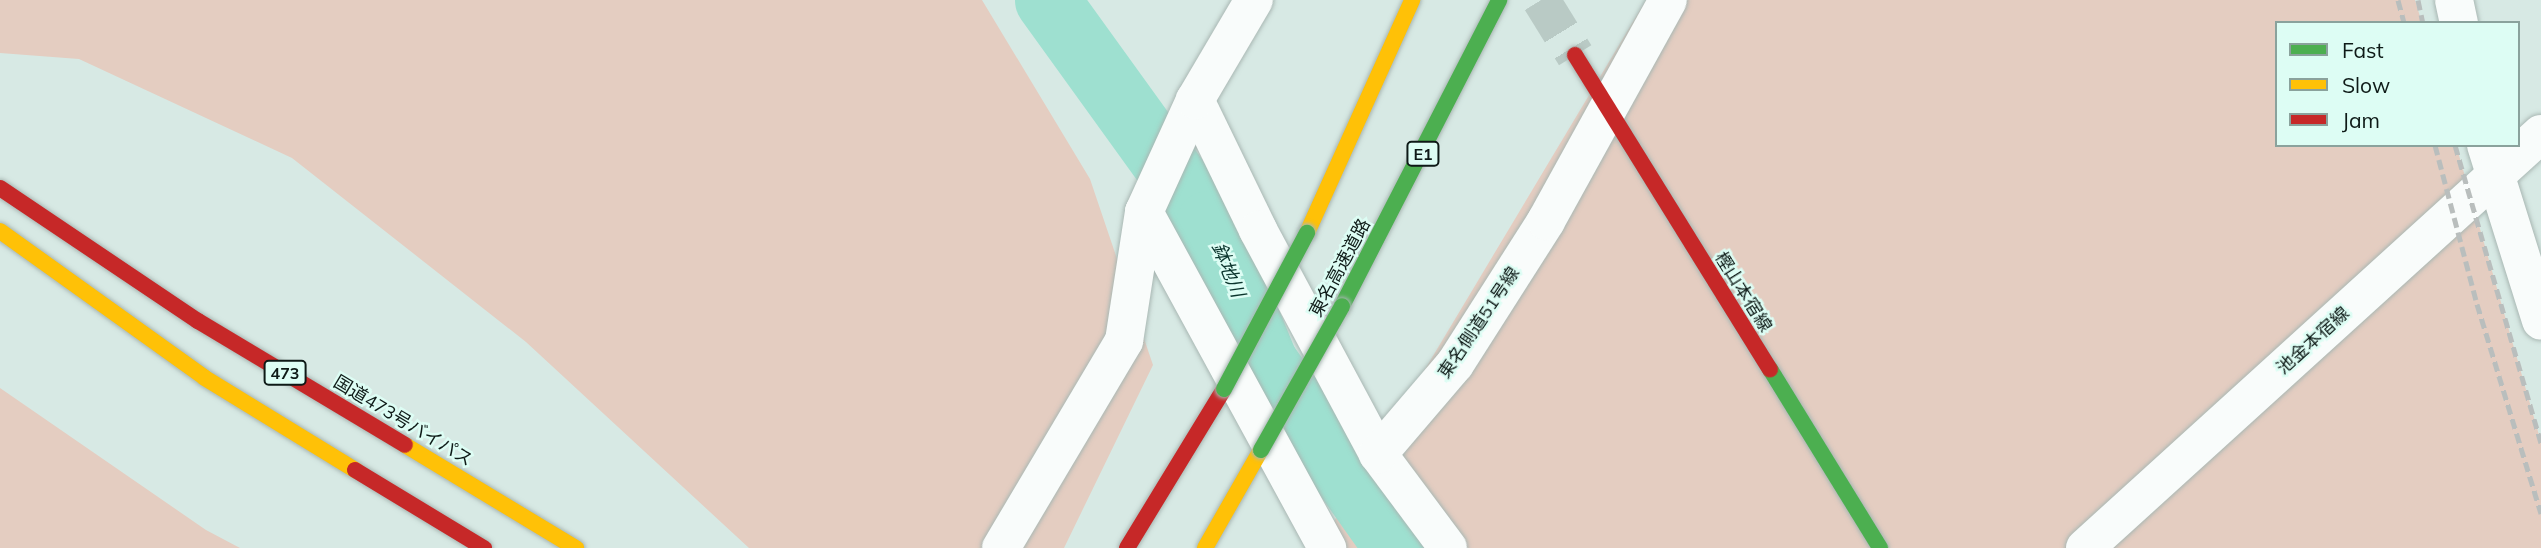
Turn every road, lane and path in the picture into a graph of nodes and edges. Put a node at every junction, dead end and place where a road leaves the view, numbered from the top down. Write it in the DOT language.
graph roads {
  1 [pos="1254,0"];
  2 [pos="1412,0"];
  3 [pos="1499,0"];
  4 [pos="1668,0"];
  5 [pos="2454,0"];
  6 [pos="2459,21"];
  7 [pos="1575,55"];
  8 [pos="1195,100"];
  9 [pos="1608,111"];
  10 [pos="2541,134"];
  11 [pos="2520,146"];
  12 [pos="2517,147"];
  13 [pos="2490,162"];
  14 [pos="0,188"];
  15 [pos="1144,212"];
  16 [pos="0,231"];
  17 [pos="2541,321"];
  18 [pos="1378,454"];
  19 [pos="484,548"];
  20 [pos="576,548"];
  21 [pos="1001,548"];
  22 [pos="1127,548"];
  23 [pos="1205,548"];
  24 [pos="1327,548"];
  25 [pos="1448,548"];
  26 [pos="1880,548"];
  27 [pos="2085,548"];
  1 -- 8 [label="street"];
  2 -- 22 [label="main road, bridge"];
  3 -- 23 [label="main road, 東名高速道路 / E1, bridge"];
  4 -- 9 [label="street"];
  5 -- 6 [label="street"];
  7 -- 9 [label="main road, 樫山本宿線"];
  8 -- 15 [label="street"];
  8 -- 18 [label="street"];
  9 -- 18 [label="street, 東名側道51号線"];
  9 -- 26 [label="main road, 樫山本宿線"];
  10 -- 11 [label="street, 池金本宿線"];
  12 -- 13 [label="street, 池金本宿線"];
  13 -- 17 [label="street"];
  13 -- 27 [label="street, 池金本宿線"];
  14 -- 20 [label="main road, 国道473号バイパス / 473"];
  15 -- 21 [label="street"];
  15 -- 24 [label="street"];
  16 -- 19 [label="main road, 473"];
  18 -- 25 [label="street"];
}
